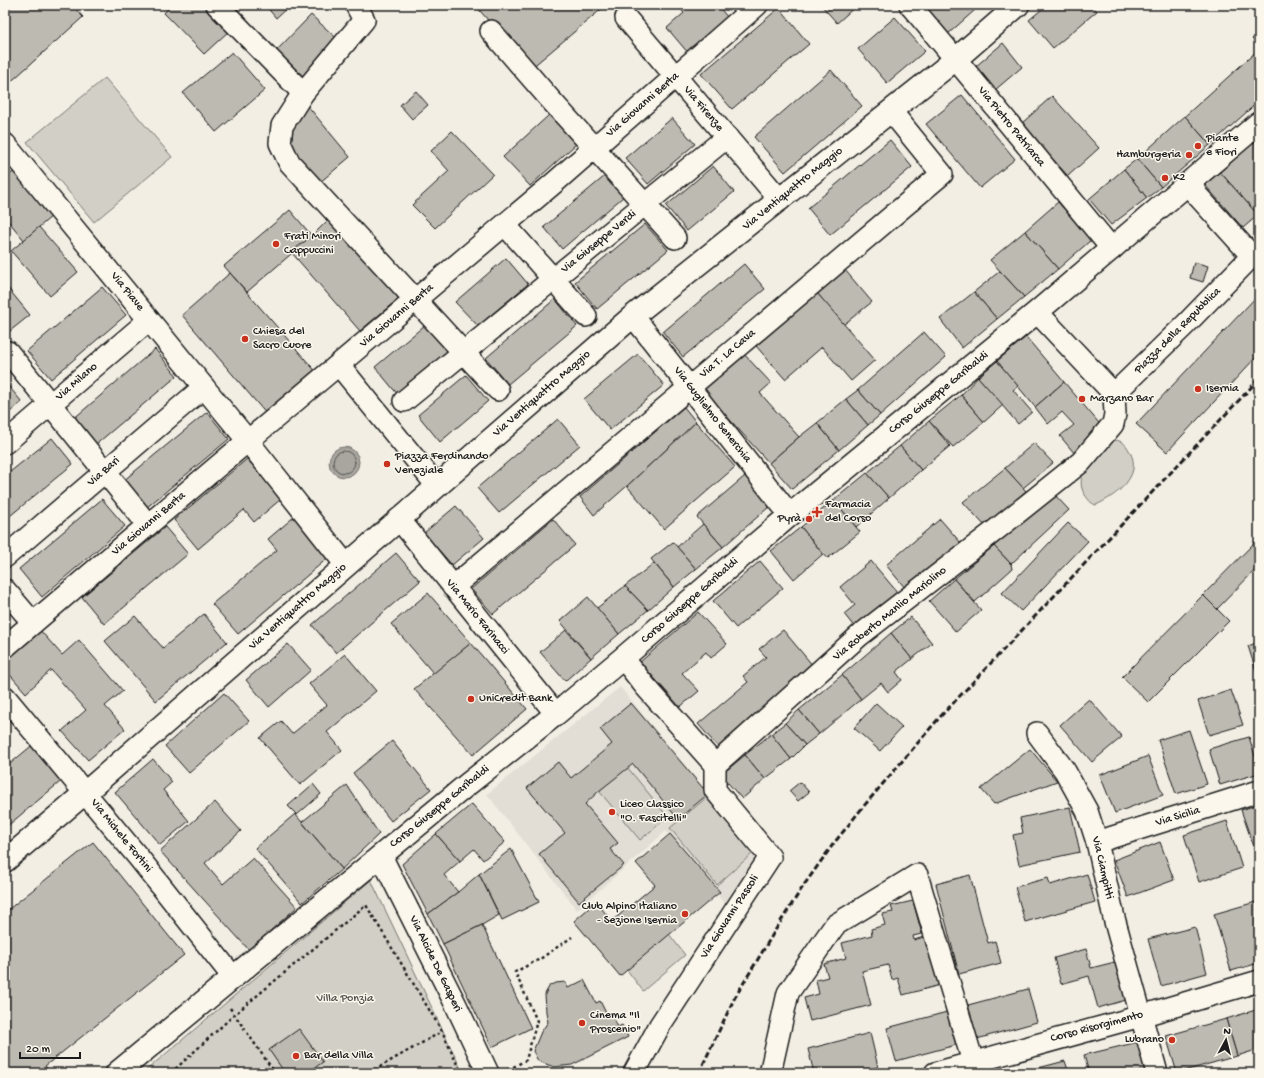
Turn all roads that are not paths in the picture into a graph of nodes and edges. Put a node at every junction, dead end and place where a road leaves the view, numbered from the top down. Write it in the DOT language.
graph roads {
  1 [pos="217,5"];
  2 [pos="356,5"];
  3 [pos="758,5"];
  4 [pos="910,5"];
  5 [pos="1018,5"];
  6 [pos="626,18"];
  7 [pos="491,31"];
  8 [pos="956,59"];
  9 [pos="676,77"];
  10 [pos="303,93"];
  11 [pos="891,111"];
  12 [pos="1259,123"];
  13 [pos="727,137"];
  14 [pos="5,144"];
  15 [pos="593,148"];
  16 [pos="1192,181"];
  17 [pos="780,200"];
  18 [pos="645,204"];
  19 [pos="505,225"];
  20 [pos="675,238"];
  21 [pos="1112,249"];
  22 [pos="1257,252"];
  23 [pos="553,279"];
  24 [pos="416,300"];
  25 [pos="1038,312"];
  26 [pos="586,316"];
  27 [pos="633,316"];
  28 [pos="149,320"];
  29 [pos="8,352"];
  30 [pos="464,352"];
  31 [pos="339,365"];
  32 [pos="204,387"];
  33 [pos="689,387"];
  34 [pos="498,390"];
  35 [pos="1114,394"];
  36 [pos="404,401"];
  37 [pos="51,404"];
  38 [pos="248,441"];
  39 [pos="5,443"];
  40 [pos="105,471"];
  41 [pos="437,486"];
  42 [pos="790,515"];
  43 [pos="399,519"];
  44 [pos="148,525"];
  45 [pos="5,557"];
  46 [pos="346,565"];
  47 [pos="453,587"];
  48 [pos="5,590"];
  49 [pos="33,623"];
  50 [pos="5,647"];
  51 [pos="623,658"];
  52 [pos="5,697"];
  53 [pos="556,714"];
  54 [pos="1036,733"];
  55 [pos="715,765"];
  56 [pos="1259,791"];
  57 [pos="86,792"];
  58 [pos="1097,842"];
  59 [pos="380,856"];
  60 [pos="5,861"];
  61 [pos="234,978"];
  62 [pos="1259,981"];
  63 [pos="1141,1016"];
  64 [pos="973,1062"];
  65 [pos="117,1073"];
  66 [pos="488,1073"];
  67 [pos="634,1073"];
  68 [pos="772,1073"];
  69 [pos="935,1073"];
  70 [pos="1156,1073"];
  1 -- 10 [label="street"];
  2 -- 10 [label="street"];
  3 -- 9 [label="street, Via Giovanni Berta"];
  4 -- 8 [label="street, Via Pietro Patriarca"];
  5 -- 8 [label="main road, Via Ventiquattro Maggio"];
  6 -- 9 [label="street, Via Firenze"];
  7 -- 15 [label="street, Via Giuseppe Verdi"];
  8 -- 11 [label="main road, Via Ventiquattro Maggio"];
  8 -- 21 [label="street, Via Pietro Patriarca"];
  9 -- 13 [label="street, Via Firenze"];
  9 -- 15 [label="street, Via Giovanni Berta"];
  10 -- 24 [label="street"];
  11 -- 17 [label="main road, Via Ventiquattro Maggio"];
  11 -- 33 [label="street, Via T. La Cava"];
  12 -- 16 [label="main road, Corso Giuseppe Garibaldi"];
  13 -- 17 [label="street, Via Firenze"];
  13 -- 18 [label="street, Via Giuseppe Verdi"];
  14 -- 28 [label="street, Via Piave"];
  15 -- 18 [label="street, Via Giuseppe Verdi"];
  15 -- 19 [label="street, Via Giovanni Berta"];
  16 -- 21 [label="main road, Corso Giuseppe Garibaldi"];
  16 -- 22 [label="street, Piazza della Repubblica"];
  17 -- 27 [label="main road, Via Ventiquattro Maggio"];
  18 -- 20 [label="street, Via Giuseppe Verdi"];
  18 -- 23 [label="street, Via Giuseppe Verdi"];
  19 -- 23 [label="street, Via Giuseppe Verdi"];
  19 -- 24 [label="street, Via Giovanni Berta"];
  21 -- 25 [label="main road, Corso Giuseppe Garibaldi"];
  22 -- 35 [label="street, Piazza della Repubblica"];
  23 -- 26 [label="street, Via Giuseppe Verdi"];
  23 -- 30 [label="street, Via Giuseppe Verdi"];
  24 -- 30 [label="street"];
  24 -- 31 [label="street, Via Giovanni Berta"];
  25 -- 35 [label="street"];
  25 -- 42 [label="main road, Corso Giuseppe Garibaldi"];
  27 -- 33 [label="street, Via Guglielmo Senerchia"];
  27 -- 41 [label="main road, Via Ventiquattro Maggio"];
  28 -- 32 [label="street, Via Piave"];
  28 -- 37 [label="street, Via Milano"];
  29 -- 37 [label="street"];
  30 -- 34 [label="street"];
  30 -- 36 [label="street, Via Giuseppe Verdi"];
  31 -- 38 [label="street, Via Giovanni Berta"];
  31 -- 41 [label="street"];
  32 -- 38 [label="street, Via Piave"];
  32 -- 40 [label="street, Via Bari"];
  33 -- 42 [label="street, Via Guglielmo Senerchia"];
  33 -- 47 [label="street, Via T. La Cava"];
  35 -- 55 [label="street, Via Roberto Manlio Mariolino"];
  37 -- 39 [label="street, Via Milano"];
  37 -- 40 [label="street"];
  38 -- 44 [label="street, Via Giovanni Berta"];
  38 -- 46 [label="street, Via Piave"];
  40 -- 44 [label="street"];
  40 -- 45 [label="street, Via Bari"];
  41 -- 43 [label="main road, Via Ventiquattro Maggio"];
  42 -- 51 [label="main road, Corso Giuseppe Garibaldi"];
  43 -- 46 [label="main road, Via Ventiquattro Maggio"];
  43 -- 47 [label="street, Via Mario Farinacci"];
  44 -- 49 [label="street, Via Giovanni Berta"];
  46 -- 57 [label="main road, Via Ventiquattro Maggio"];
  47 -- 53 [label="street, Via Mario Farinacci"];
  48 -- 49 [label="street"];
  49 -- 50 [label="street"];
  51 -- 53 [label="main road, Corso Giuseppe Garibaldi"];
  51 -- 55 [label="street"];
  52 -- 57 [label="street, Via Michele Fortini"];
  53 -- 59 [label="main road, Corso Giuseppe Garibaldi"];
  54 -- 58 [label="street, Via Ciampitti"];
  55 -- 67 [label="street, Via Giovanni Pascoli"];
  56 -- 58 [label="street, Via Sicilia"];
  57 -- 60 [label="main road, Via Ventiquattro Maggio"];
  57 -- 61 [label="street, Via Michele Fortini"];
  58 -- 63 [label="street, Via Ciampitti"];
  59 -- 61 [label="main road, Corso Giuseppe Garibaldi"];
  59 -- 66 [label="street, Via Alcide De Gasperi"];
  61 -- 65 [label="main road, Corso Giuseppe Garibaldi"];
  62 -- 63 [label="street, Corso Risorgimento"];
  63 -- 64 [label="street, Corso Risorgimento"];
  63 -- 70 [label="street, Via Ciampitti"];
  64 -- 68 [label="street"];
  64 -- 69 [label="street, Corso Risorgimento"];
}
